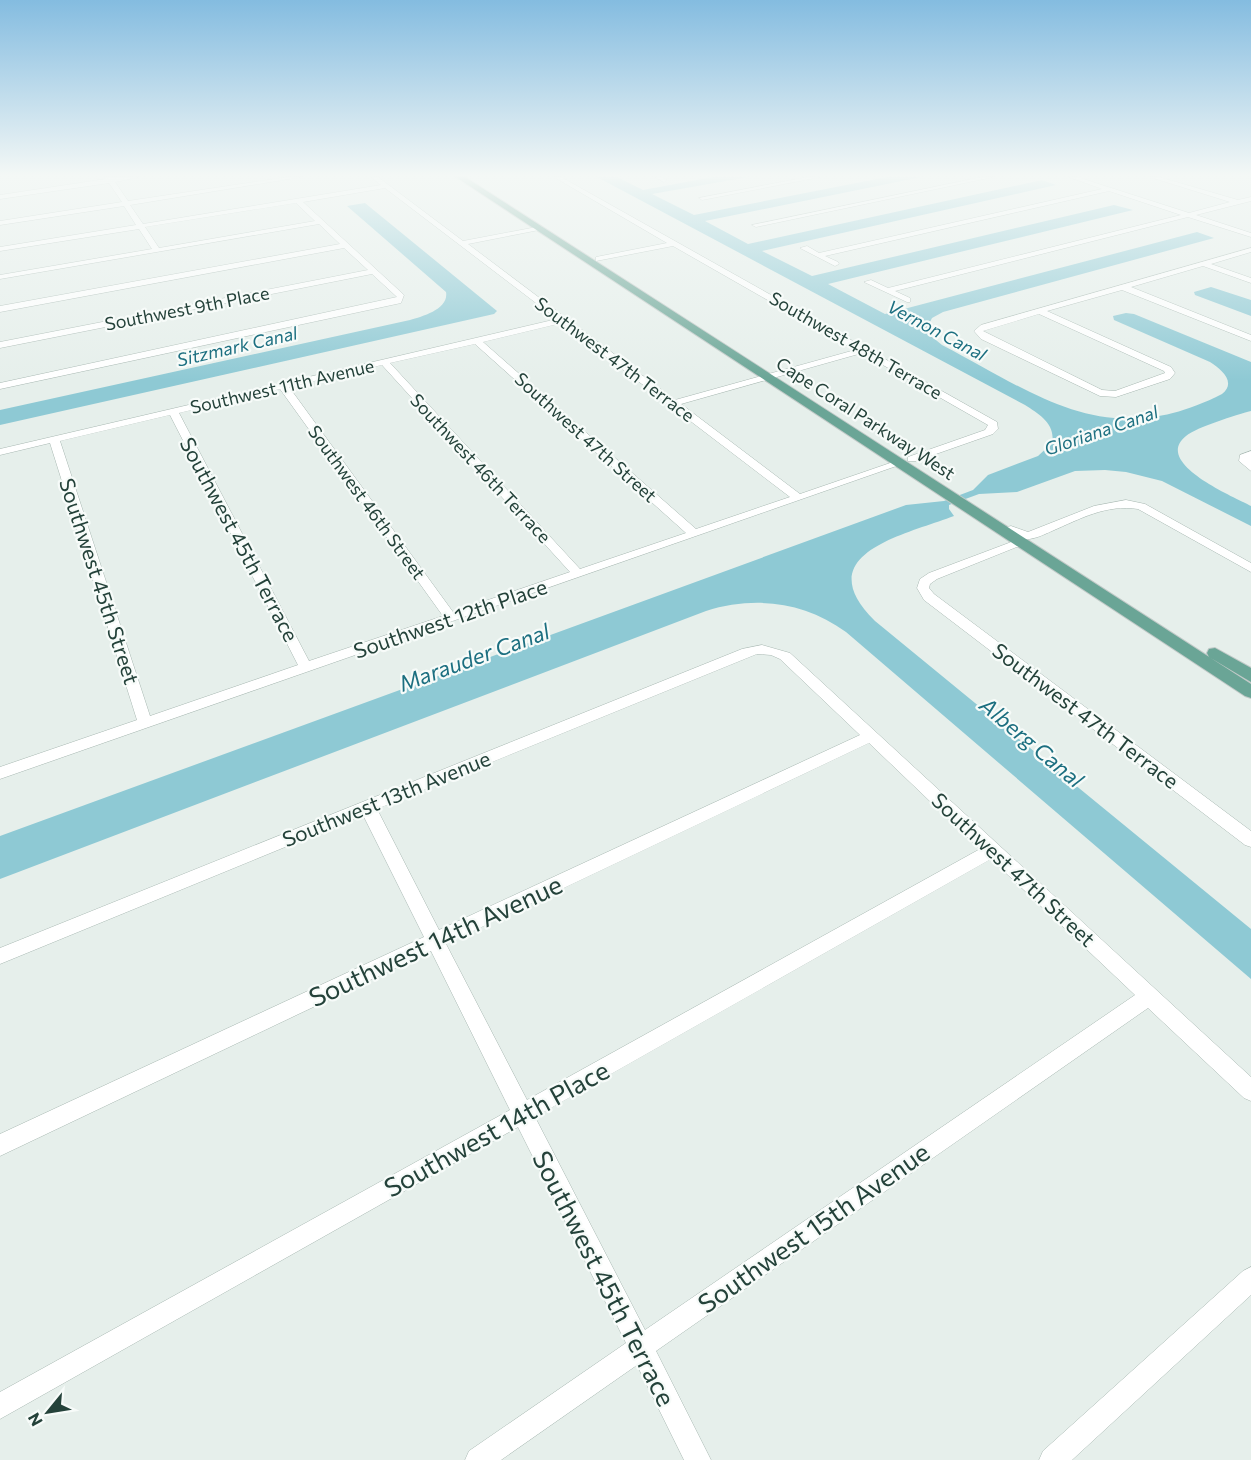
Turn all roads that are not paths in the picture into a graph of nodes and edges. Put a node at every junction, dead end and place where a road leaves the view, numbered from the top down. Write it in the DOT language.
graph roads {
  1 [pos="24,245"];
  2 [pos="154,245"];
  3 [pos="186,245"];
  4 [pos="346,245"];
  5 [pos="465,245"];
  6 [pos="567,245"];
  7 [pos="572,245"];
  8 [pos="667,245"];
  9 [pos="680,245"];
  10 [pos="863,245"];
  11 [pos="1067,245"];
  12 [pos="804,248"];
  13 [pos="0,249"];
  14 [pos="157,250"];
  15 [pos="1251,250"];
  16 [pos="819,255"];
  17 [pos="596,261"];
  18 [pos="835,264"];
  19 [pos="1204,264"];
  20 [pos="374,271"];
  21 [pos="0,278"];
  22 [pos="1251,281"];
  23 [pos="868,282"];
  24 [pos="1123,287"];
  25 [pos="887,291"];
  26 [pos="907,300"];
  27 [pos="0,309"];
  28 [pos="1039,311"];
  29 [pos="564,320"];
  30 [pos="1251,338"];
  31 [pos="477,341"];
  32 [pos="0,345"];
  33 [pos="864,350"];
  34 [pos="384,362"];
  35 [pos="773,375"];
  36 [pos="0,386"];
  37 [pos="283,386"];
  38 [pos="674,403"];
  39 [pos="173,412"];
  40 [pos="993,429"];
  41 [pos="54,440"];
  42 [pos="0,452"];
  43 [pos="906,461"];
  44 [pos="944,488"];
  45 [pos="799,498"];
  46 [pos="694,534"];
  47 [pos="1026,538"];
  48 [pos="1251,568"];
  49 [pos="578,574"];
  50 [pos="1122,607"];
  51 [pos="451,618"];
  52 [pos="774,650"];
  53 [pos="306,668"];
  54 [pos="1248,675"];
  55 [pos="1251,692"];
  56 [pos="145,723"];
  57 [pos="871,736"];
  58 [pos="0,773"];
  59 [pos="367,806"];
  60 [pos="1251,840"];
  61 [pos="993,850"];
  62 [pos="434,940"];
  63 [pos="0,956"];
  64 [pos="1149,996"];
  65 [pos="1251,1091"];
  66 [pos="521,1114"];
  67 [pos="0,1145"];
  68 [pos="1251,1279"];
  69 [pos="640,1347"];
  70 [pos="0,1406"];
  71 [pos="478,1460"];
  72 [pos="698,1460"];
  73 [pos="1052,1460"];
  1 -- 13 [label="street"];
  2 -- 14 [label="street"];
  3 -- 14 [label="street"];
  4 -- 20 [label="street"];
  4 -- 27 [label="street"];
  5 -- 29 [label="street, Southwest 47th Terrace"];
  6 -- 17 [label="main road, Cape Coral Parkway West"];
  7 -- 17 [label="main road, Cape Coral Parkway West"];
  8 -- 17 [label="street"];
  9 -- 33 [label="street, Southwest 48th Terrace"];
  10 -- 16 [label="street"];
  11 -- 25 [label="street"];
  12 -- 16 [label="street"];
  14 -- 21 [label="street"];
  15 -- 19 [label="street"];
  16 -- 18 [label="street"];
  17 -- 35 [label="main road, Cape Coral Parkway West"];
  17 -- 35 [label="main road, Cape Coral Parkway West"];
  19 -- 22 [label="street"];
  19 -- 24 [label="street"];
  20 -- 32 [label="street, Southwest 9th Place"];
  20 -- 36 [label="street"];
  23 -- 25 [label="street"];
  24 -- 28 [label="street"];
  24 -- 30 [label="street"];
  25 -- 26 [label="street"];
  28 -- 28 [label="street"];
  29 -- 31 [label="street, Southwest 11th Avenue"];
  29 -- 38 [label="street, Southwest 47th Terrace"];
  31 -- 34 [label="street, Southwest 11th Avenue"];
  31 -- 46 [label="street, Southwest 47th Street"];
  33 -- 35 [label="street"];
  33 -- 40 [label="street, Southwest 48th Terrace"];
  34 -- 37 [label="street, Southwest 11th Avenue"];
  34 -- 49 [label="street, Southwest 46th Terrace"];
  35 -- 38 [label="street"];
  35 -- 43 [label="main road, Cape Coral Parkway West"];
  37 -- 39 [label="street, Southwest 11th Avenue"];
  37 -- 51 [label="street, Southwest 46th Street"];
  38 -- 45 [label="street, Southwest 47th Terrace"];
  39 -- 41 [label="street, Southwest 11th Avenue"];
  39 -- 53 [label="street, Southwest 45th Terrace"];
  40 -- 43 [label="street, Southwest 12th Place"];
  41 -- 42 [label="street, Southwest 11th Avenue"];
  41 -- 56 [label="street, Southwest 45th Street"];
  43 -- 44 [label="main road, Cape Coral Parkway West"];
  43 -- 45 [label="street, Southwest 12th Place"];
  44 -- 47 [label="main road, Cape Coral Parkway West"];
  44 -- 47 [label="street"];
  45 -- 46 [label="street, Southwest 12th Place"];
  46 -- 49 [label="street, Southwest 12th Place"];
  47 -- 48 [label="street"];
  47 -- 50 [label="main road, Cape Coral Parkway West"];
  47 -- 54 [label="main road, Cape Coral Parkway West"];
  47 -- 60 [label="street, Southwest 47th Terrace"];
  49 -- 51 [label="street, Southwest 12th Place"];
  50 -- 54 [label="main road"];
  50 -- 55 [label="main road, Cape Coral Parkway West"];
  51 -- 53 [label="street, Southwest 12th Place"];
  52 -- 57 [label="street, Southwest 47th Street"];
  52 -- 59 [label="street, Southwest 13th Avenue"];
  53 -- 56 [label="street, Southwest 12th Place"];
  56 -- 58 [label="street, Southwest 12th Place"];
  57 -- 61 [label="street, Southwest 47th Street"];
  57 -- 62 [label="street, Southwest 14th Avenue"];
  59 -- 62 [label="street, Southwest 45th Terrace"];
  59 -- 63 [label="street, Southwest 13th Avenue"];
  61 -- 64 [label="street, Southwest 47th Street"];
  61 -- 66 [label="street, Southwest 14th Place"];
  62 -- 66 [label="street, Southwest 45th Terrace"];
  62 -- 67 [label="street, Southwest 14th Avenue"];
  64 -- 65 [label="street, Southwest 47th Street"];
  64 -- 69 [label="street, Southwest 15th Avenue"];
  66 -- 69 [label="street, Southwest 45th Terrace"];
  66 -- 70 [label="street, Southwest 14th Place"];
  68 -- 73 [label="street"];
  69 -- 71 [label="street, Southwest 15th Avenue"];
  69 -- 72 [label="street, Southwest 45th Terrace"];
}
